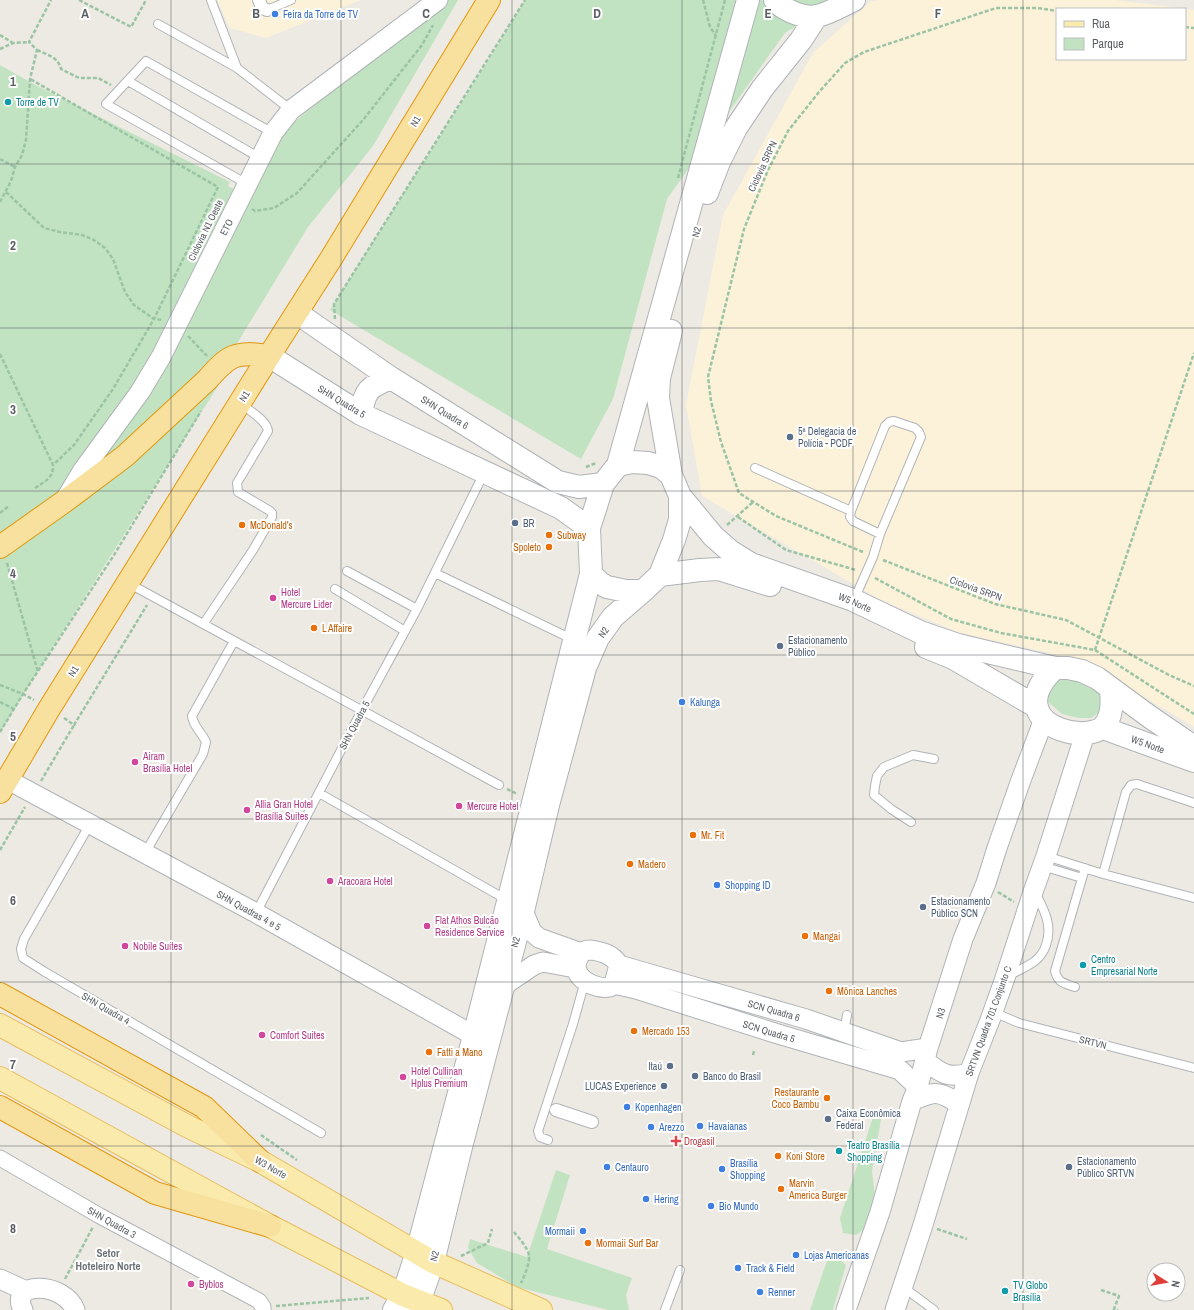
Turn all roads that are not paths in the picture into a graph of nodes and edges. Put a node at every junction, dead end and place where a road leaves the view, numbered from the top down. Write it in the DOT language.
graph roads {
  1 [pos="211,0"];
  2 [pos="258,0"];
  3 [pos="291,0"];
  4 [pos="438,0"];
  5 [pos="489,0"];
  6 [pos="748,0"];
  7 [pos="775,0"];
  8 [pos="847,2"];
  9 [pos="267,10"];
  10 [pos="816,17"];
  11 [pos="158,24"];
  12 [pos="237,68"];
  13 [pos="128,81"];
  14 [pos="291,110"];
  15 [pos="273,133"];
  16 [pos="260,158"];
  17 [pos="247,184"];
  18 [pos="297,313"];
  19 [pos="269,356"];
  20 [pos="391,378"];
  21 [pos="239,403"];
  22 [pos="361,414"];
  23 [pos="608,464"];
  24 [pos="755,468"];
  25 [pos="484,472"];
  26 [pos="671,475"];
  27 [pos="603,484"];
  28 [pos="680,496"];
  29 [pos="65,501"];
  30 [pos="851,511"];
  31 [pos="589,528"];
  32 [pos="880,534"];
  33 [pos="1,546"];
  34 [pos="347,571"];
  35 [pos="435,573"];
  36 [pos="591,574"];
  37 [pos="660,575"];
  38 [pos="128,583"];
  39 [pos="335,589"];
  40 [pos="643,590"];
  41 [pos="853,600"];
  42 [pos="417,609"];
  43 [pos="204,623"];
  44 [pos="405,632"];
  45 [pos="575,640"];
  46 [pos="234,641"];
  47 [pos="1055,668"];
  48 [pos="1110,689"];
  49 [pos="362,710"];
  50 [pos="1040,713"];
  51 [pos="1094,731"];
  52 [pos="1194,747"];
  53 [pos="934,759"];
  54 [pos="1194,761"];
  55 [pos="499,785"];
  56 [pos="4,786"];
  57 [pos="319,793"];
  58 [pos="1194,803"];
  59 [pos="911,822"];
  60 [pos="90,824"];
  61 [pos="145,854"];
  62 [pos="1044,860"];
  63 [pos="1085,868"];
  64 [pos="1103,874"];
  65 [pos="1082,878"];
  66 [pos="1034,888"];
  67 [pos="1194,898"];
  68 [pos="515,906"];
  69 [pos="256,913"];
  70 [pos="619,965"];
  71 [pos="580,967"];
  72 [pos="1006,978"];
  73 [pos="614,984"];
  74 [pos="504,986"];
  75 [pos="1075,988"];
  76 [pos="0,994"];
  77 [pos="993,1012"];
  78 [pos="0,1025"];
  79 [pos="481,1040"];
  80 [pos="926,1054"];
  81 [pos="1194,1068"];
  82 [pos="969,1073"];
  83 [pos="0,1078"];
  84 [pos="915,1094"];
  85 [pos="959,1104"];
  86 [pos="0,1107"];
  87 [pos="556,1110"];
  88 [pos="592,1122"];
  89 [pos="321,1133"];
  90 [pos="548,1140"];
  91 [pos="0,1158"];
  92 [pos="260,1161"];
  93 [pos="270,1226"];
  94 [pos="425,1257"];
  95 [pos="680,1270"];
  96 [pos="0,1279"];
  97 [pos="903,1287"];
  98 [pos="26,1291"];
  99 [pos="407,1304"];
  100 [pos="263,1308"];
  101 [pos="23,1310"];
  102 [pos="75,1310"];
  103 [pos="441,1310"];
  104 [pos="541,1310"];
  105 [pos="665,1310"];
  106 [pos="846,1310"];
  107 [pos="895,1310"];
  108 [pos="934,1310"];
  1 -- 12 [label="lane"];
  2 -- 9 [label="street"];
  3 -- 9 [label="lane"];
  4 -- 14 [label="street, ETO"];
  5 -- 18 [label="highway, N1"];
  6 -- 23 [label="main road, N2"];
  7 -- 10 [label="main road"];
  8 -- 10 [label="main road"];
  10 -- 26 [label="main road, N2"];
  11 -- 12 [label="lane"];
  12 -- 14 [label="lane"];
  13 -- 15 [label="lane"];
  13 -- 16 [label="lane"];
  13 -- 17 [label="lane"];
  14 -- 15 [label="street, ETO"];
  15 -- 16 [label="street, ETO"];
  16 -- 17 [label="street, ETO"];
  17 -- 29 [label="street, ETO"];
  18 -- 19 [label="highway, N1"];
  18 -- 20 [label="main road, SHN Quadra 6"];
  19 -- 21 [label="highway, N1"];
  19 -- 22 [label="main road, SHN Quadra 5"];
  19 -- 29 [label="highway"];
  20 -- 22 [label="main road"];
  20 -- 27 [label="main road, SHN Quadra 6"];
  21 -- 38 [label="highway, N1"];
  21 -- 43 [label="lane"];
  22 -- 25 [label="main road, SHN Quadra 5"];
  23 -- 26 [label="main road"];
  23 -- 27 [label="main road"];
  24 -- 30 [label="lane"];
  25 -- 31 [label="main road, SHN Quadra 5"];
  25 -- 35 [label="lane, SHN Quadra 5"];
  26 -- 28 [label="main road"];
  27 -- 31 [label="main road"];
  28 -- 37 [label="main road"];
  28 -- 41 [label="main road, W5 Norte"];
  29 -- 33 [label="highway"];
  30 -- 32 [label="lane"];
  30 -- 32 [label="lane"];
  31 -- 36 [label="main road"];
  32 -- 41 [label="lane"];
  34 -- 42 [label="lane"];
  35 -- 42 [label="lane, SHN Quadra 5"];
  35 -- 45 [label="lane"];
  36 -- 40 [label="main road"];
  36 -- 45 [label="main road, N2"];
  37 -- 40 [label="main road"];
  37 -- 50 [label="main road, W5 Norte"];
  38 -- 43 [label="lane"];
  38 -- 56 [label="highway, N1"];
  39 -- 44 [label="lane"];
  40 -- 68 [label="main road, N2"];
  41 -- 47 [label="main road, W5 Norte"];
  42 -- 44 [label="lane, SHN Quadra 5"];
  43 -- 46 [label="lane"];
  44 -- 49 [label="lane, SHN Quadra 5"];
  45 -- 68 [label="main road, N2"];
  46 -- 49 [label="lane"];
  46 -- 61 [label="lane"];
  47 -- 48 [label="main road"];
  47 -- 50 [label="main road"];
  48 -- 51 [label="main road"];
  48 -- 52 [label="main road"];
  49 -- 55 [label="lane"];
  49 -- 57 [label="lane, SHN Quadra 5"];
  50 -- 51 [label="main road"];
  50 -- 80 [label="street, N3"];
  51 -- 54 [label="main road, W5 Norte"];
  51 -- 62 [label="street, SRTVN Quadra 701 Conjunto C"];
  53 -- 59 [label="lane"];
  56 -- 60 [label="street, SHN Quadras 4 e 5"];
  57 -- 68 [label="lane"];
  57 -- 69 [label="lane, SHN Quadra 5"];
  58 -- 64 [label="lane"];
  60 -- 61 [label="street, SHN Quadras 4 e 5"];
  60 -- 89 [label="lane, SHN Quadra 4"];
  61 -- 69 [label="street, SHN Quadras 4 e 5"];
  62 -- 63 [label="lane"];
  62 -- 65 [label="lane"];
  62 -- 66 [label="street, SRTVN Quadra 701 Conjunto C"];
  63 -- 64 [label="lane"];
  63 -- 65 [label="lane"];
  64 -- 67 [label="lane"];
  65 -- 75 [label="lane"];
  66 -- 72 [label="street, SRTVN Quadra 701 Conjunto C"];
  66 -- 72 [label="lane"];
  68 -- 71 [label="street"];
  68 -- 74 [label="main road, N2"];
  68 -- 79 [label="main road, N2"];
  69 -- 79 [label="street, SHN Quadras 4 e 5"];
  70 -- 71 [label="street"];
  70 -- 73 [label="street"];
  70 -- 80 [label="street, SCN Quadra 6"];
  71 -- 73 [label="street"];
  71 -- 74 [label="street"];
  71 -- 90 [label="lane"];
  72 -- 77 [label="street, SRTVN Quadra 701 Conjunto C"];
  73 -- 84 [label="street, SCN Quadra 5"];
  74 -- 79 [label="main road, N2"];
  76 -- 92 [label="highway"];
  77 -- 81 [label="lane, SRTVN"];
  77 -- 82 [label="street, SRTVN Quadra 701 Conjunto C"];
  78 -- 92 [label="main road, W3 Norte"];
  79 -- 94 [label="main road, N2"];
  80 -- 82 [label="street"];
  80 -- 84 [label="street, N3"];
  82 -- 85 [label="street, SRTVN Quadra 701 Conjunto C"];
  83 -- 93 [label="main road"];
  84 -- 85 [label="street"];
  84 -- 106 [label="street, N3"];
  85 -- 97 [label="street, SRTVN Quadra 701 Conjunto C"];
  86 -- 93 [label="highway"];
  87 -- 88 [label="street"];
  91 -- 100 [label="street, SHN Quadra 3"];
  92 -- 94 [label="main road, W3 Norte"];
  93 -- 99 [label="main road"];
  94 -- 99 [label="main road, N2"];
  94 -- 104 [label="main road, W3 Norte"];
  95 -- 105 [label="lane"];
  96 -- 98 [label="street"];
  97 -- 107 [label="street, SRTVN Quadra 701 Conjunto C"];
  97 -- 108 [label="lane"];
  98 -- 101 [label="street"];
  98 -- 102 [label="street"];
  99 -- 103 [label="main road"];
}
